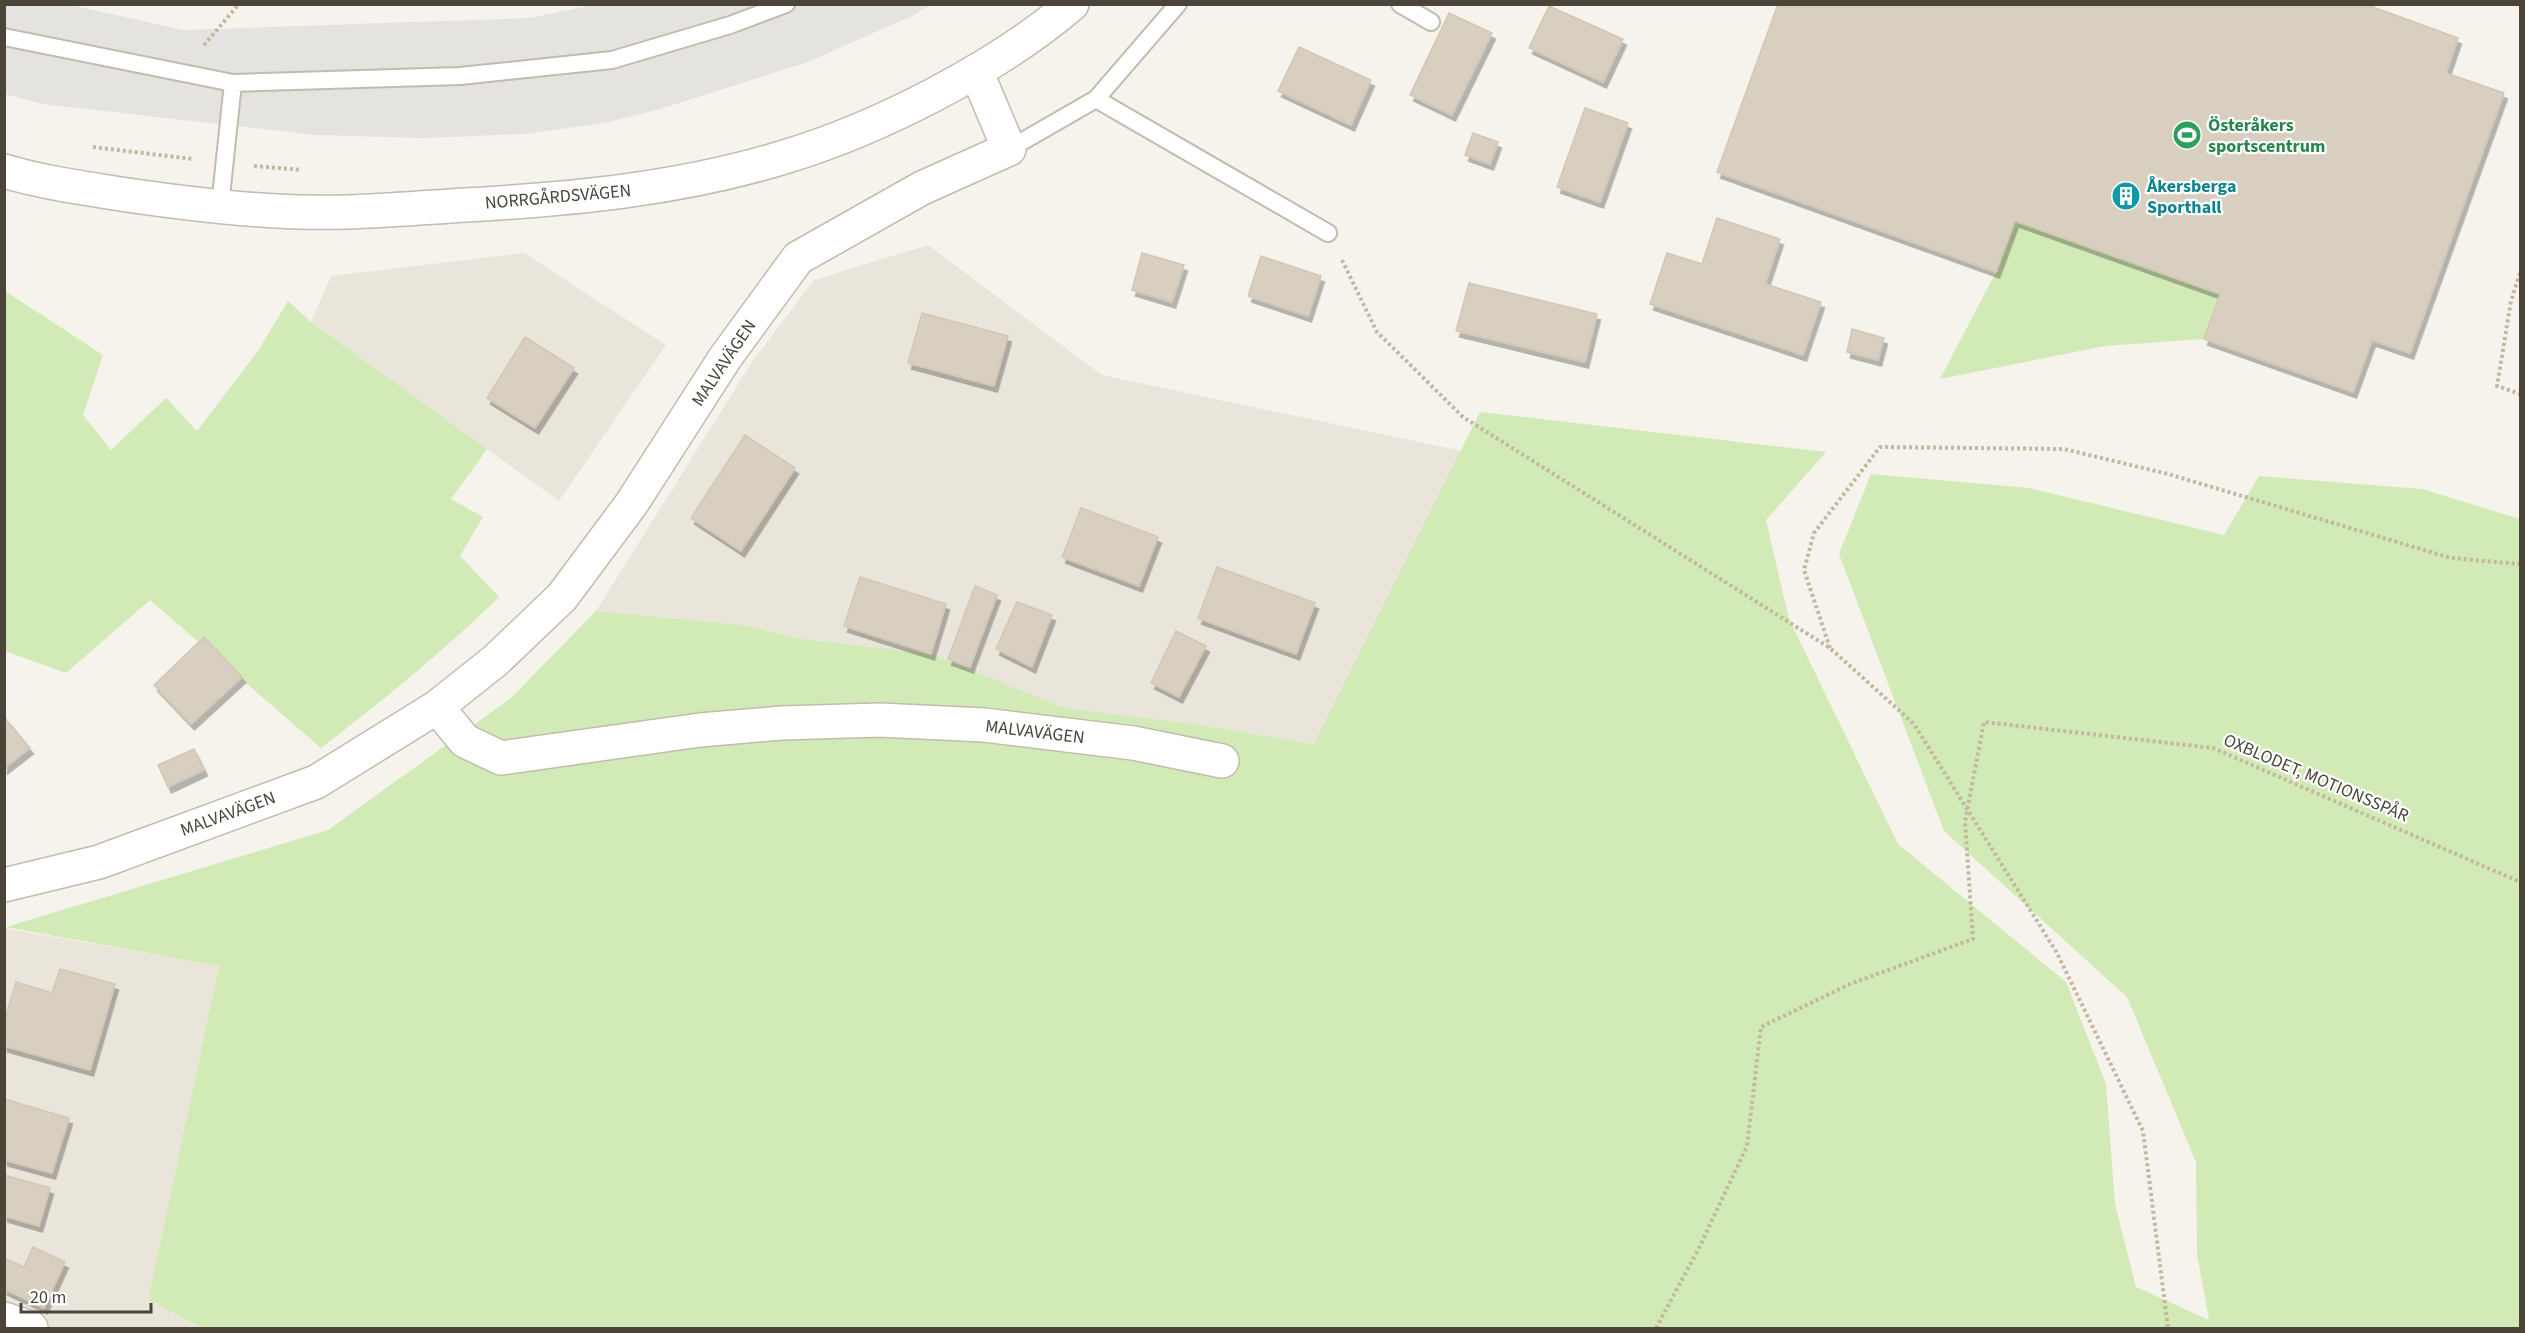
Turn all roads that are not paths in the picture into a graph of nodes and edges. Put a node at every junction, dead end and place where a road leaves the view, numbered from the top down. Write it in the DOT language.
graph roads {
  1 [pos="786,4"];
  2 [pos="1072,4"];
  3 [pos="1178,4"];
  4 [pos="1400,4"];
  5 [pos="1431,22"];
  6 [pos="4,37"];
  7 [pos="976,71"];
  8 [pos="233,83"];
  9 [pos="1096,99"];
  10 [pos="1010,149"];
  11 [pos="4,171"];
  12 [pos="220,206"];
  13 [pos="1328,233"];
  14 [pos="436,707"];
  15 [pos="1222,761"];
  16 [pos="4,885"];
  17 [pos="4,1319"];
  18 [pos="31,1329"];
  1 -- 8 [label="lane"];
  2 -- 7 [label="street, NORRGÅRDSVÄGEN"];
  3 -- 9 [label="lane"];
  4 -- 5 [label="lane"];
  6 -- 8 [label="lane"];
  7 -- 10 [label="street"];
  7 -- 12 [label="street, NORRGÅRDSVÄGEN"];
  8 -- 12 [label="lane"];
  9 -- 10 [label="lane"];
  9 -- 13 [label="lane"];
  10 -- 14 [label="street, MALVAVÄGEN"];
  11 -- 12 [label="street, NORRGÅRDSVÄGEN"];
  14 -- 15 [label="street, MALVAVÄGEN"];
  14 -- 16 [label="street, MALVAVÄGEN"];
  17 -- 18 [label="street"];
}
